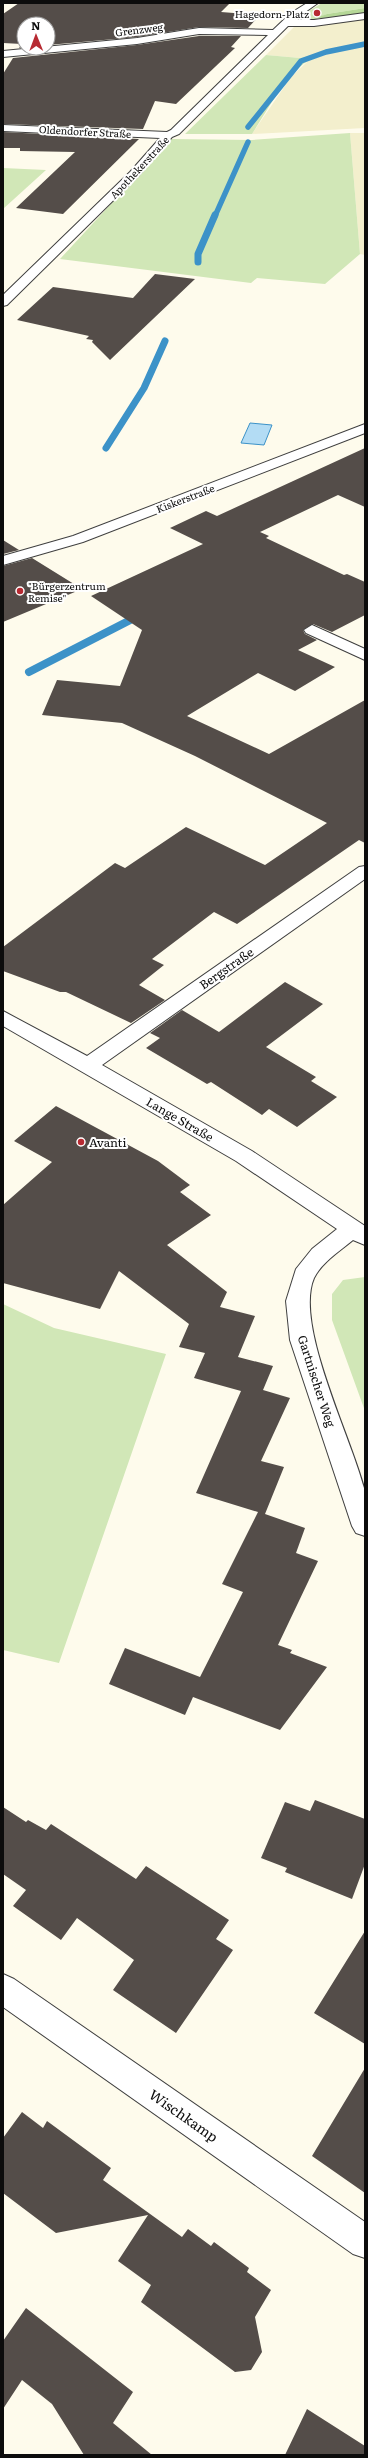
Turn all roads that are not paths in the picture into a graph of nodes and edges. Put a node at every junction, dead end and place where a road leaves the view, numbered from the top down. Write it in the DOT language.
graph roads {
  1 [pos="313,3"];
  2 [pos="365,16"];
  3 [pos="286,23"];
  4 [pos="277,33"];
  5 [pos="3,54"];
  6 [pos="3,128"];
  7 [pos="168,135"];
  8 [pos="3,302"];
  9 [pos="365,428"];
  10 [pos="3,561"];
  11 [pos="312,630"];
  12 [pos="365,655"];
  13 [pos="365,871"];
  14 [pos="3,1017"];
  15 [pos="88,1065"];
  16 [pos="358,1233"];
  17 [pos="365,1526"];
  18 [pos="3,1989"];
  19 [pos="365,2242"];
  1 -- 3 [label="street, Apothekerstraße"];
  2 -- 3 [label="street"];
  3 -- 4 [label="street, Apothekerstraße"];
  4 -- 5 [label="street, Grenzweg"];
  4 -- 7 [label="street, Apothekerstraße"];
  6 -- 7 [label="street, Oldendorfer Straße"];
  7 -- 8 [label="street, Apothekerstraße"];
  9 -- 10 [label="street, Kiskerstraße"];
  11 -- 12 [label="street"];
  13 -- 15 [label="street, Bergstraße"];
  14 -- 15 [label="street, Lange Straße"];
  15 -- 16 [label="street, Lange Straße"];
  16 -- 17 [label="street, Gartnischer Weg"];
  18 -- 19 [label="street, Wischkamp"];
}
